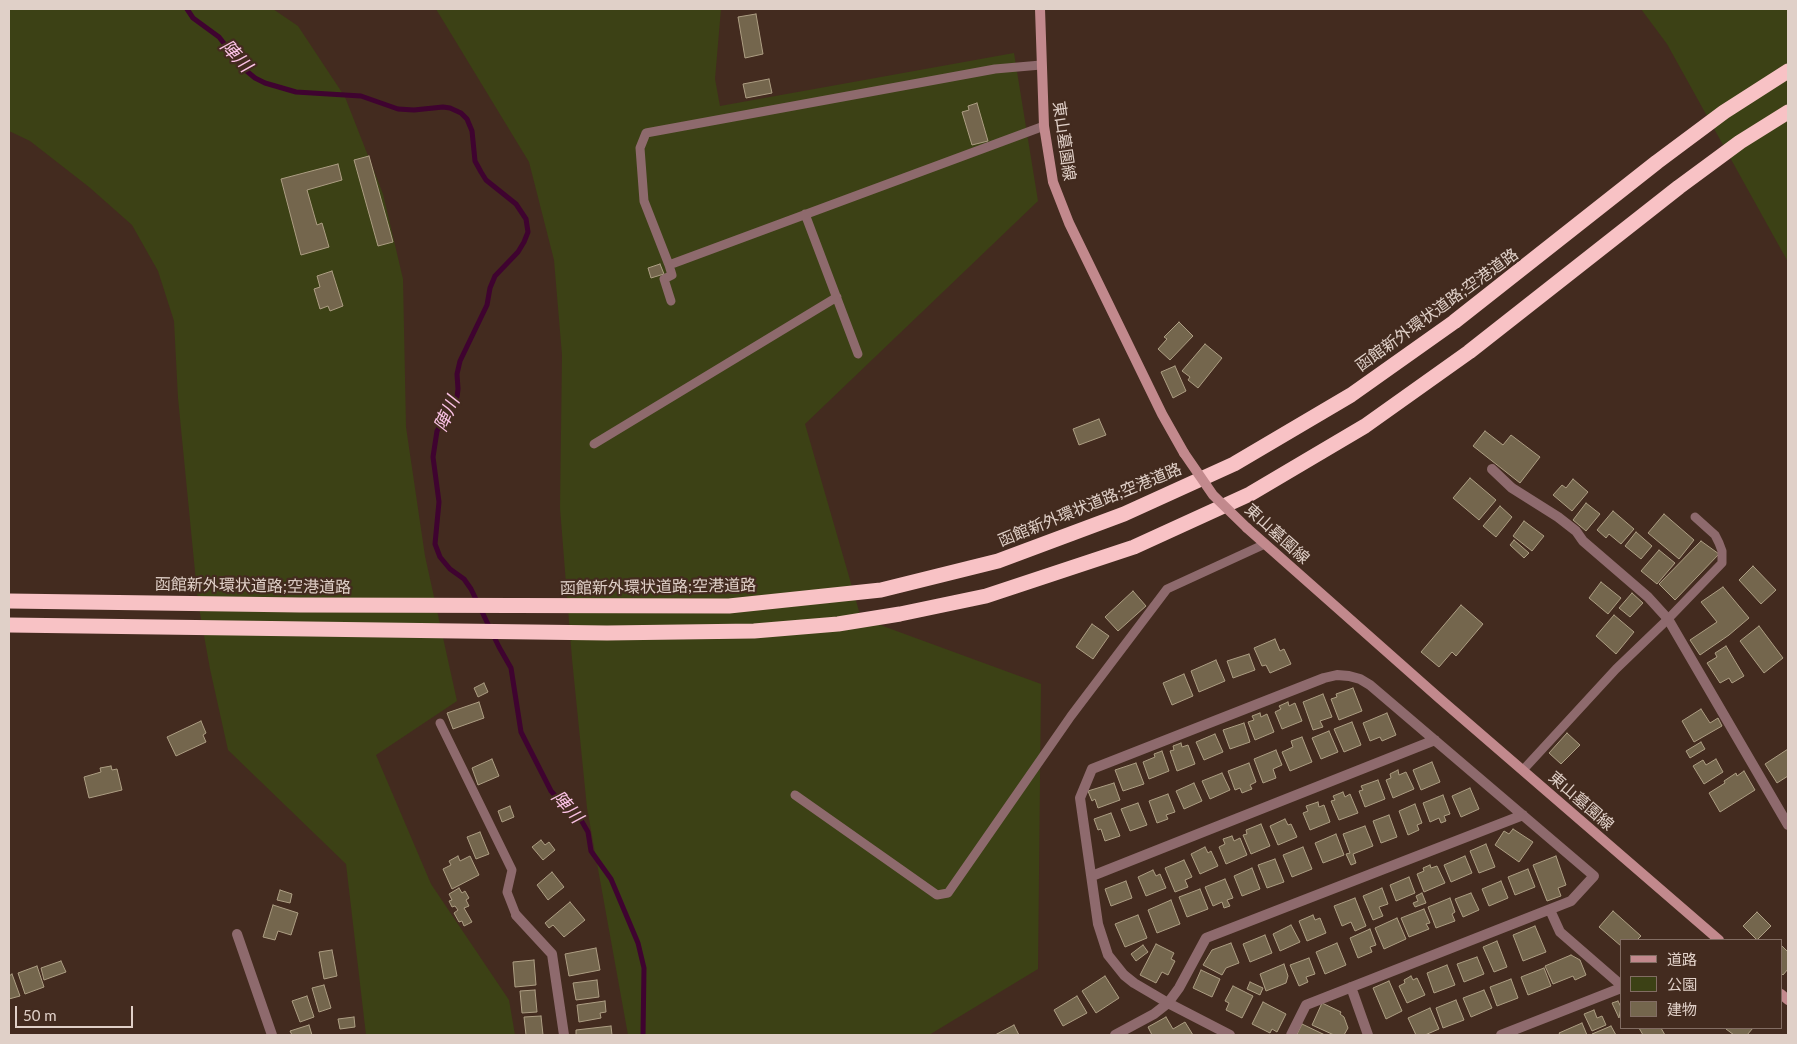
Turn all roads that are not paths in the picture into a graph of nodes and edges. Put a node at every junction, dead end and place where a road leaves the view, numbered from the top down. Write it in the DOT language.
graph roads {
  1 [pos="1040,9"];
  2 [pos="1042,65"];
  3 [pos="1788,71"];
  4 [pos="1788,112"];
  5 [pos="1044,126"];
  6 [pos="805,214"];
  7 [pos="669,264"];
  8 [pos="837,297"];
  9 [pos="671,301"];
  10 [pos="858,354"];
  11 [pos="594,444"];
  12 [pos="1492,469"];
  13 [pos="1695,517"];
  14 [pos="1265,544"];
  15 [pos="9,600"];
  16 [pos="1668,619"];
  17 [pos="9,624"];
  18 [pos="440,723"];
  19 [pos="1435,740"];
  20 [pos="1523,770"];
  21 [pos="795,794"];
  22 [pos="1523,814"];
  23 [pos="1788,825"];
  24 [pos="1092,876"];
  25 [pos="1550,910"];
  26 [pos="516,915"];
  27 [pos="237,934"];
  28 [pos="1718,939"];
  29 [pos="1620,985"];
  30 [pos="1620,986"];
  31 [pos="1350,987"];
  32 [pos="1168,1003"];
  33 [pos="272,1035"];
  34 [pos="564,1035"];
  35 [pos="1115,1035"];
  36 [pos="1230,1035"];
  37 [pos="1291,1035"];
  38 [pos="1368,1035"];
  39 [pos="1501,1035"];
  1 -- 2 [label="street, 東山墓園線"];
  2 -- 5 [label="street, 東山墓園線"];
  2 -- 7 [label="lane"];
  3 -- 15 [label="highway, 函館新外環状道路;空港道路"];
  4 -- 17 [label="highway"];
  5 -- 6 [label="lane"];
  5 -- 14 [label="street, 東山墓園線, bridge"];
  6 -- 7 [label="lane"];
  6 -- 8 [label="lane"];
  7 -- 9 [label="lane"];
  8 -- 10 [label="lane"];
  8 -- 11 [label="lane"];
  12 -- 16 [label="street"];
  13 -- 16 [label="lane"];
  14 -- 20 [label="street, 東山墓園線"];
  14 -- 21 [label="lane"];
  16 -- 20 [label="lane"];
  16 -- 23 [label="street"];
  18 -- 26 [label="lane"];
  19 -- 22 [label="street"];
  19 -- 24 [label="street"];
  19 -- 24 [label="street"];
  20 -- 28 [label="street, 東山墓園線"];
  22 -- 25 [label="street"];
  22 -- 32 [label="street"];
  24 -- 32 [label="street"];
  25 -- 29 [label="street"];
  25 -- 31 [label="street"];
  26 -- 34 [label="street"];
  27 -- 33 [label="street"];
  30 -- 39 [label="street"];
  31 -- 37 [label="street"];
  31 -- 38 [label="street"];
  32 -- 35 [label="street"];
  32 -- 36 [label="street"];
}
